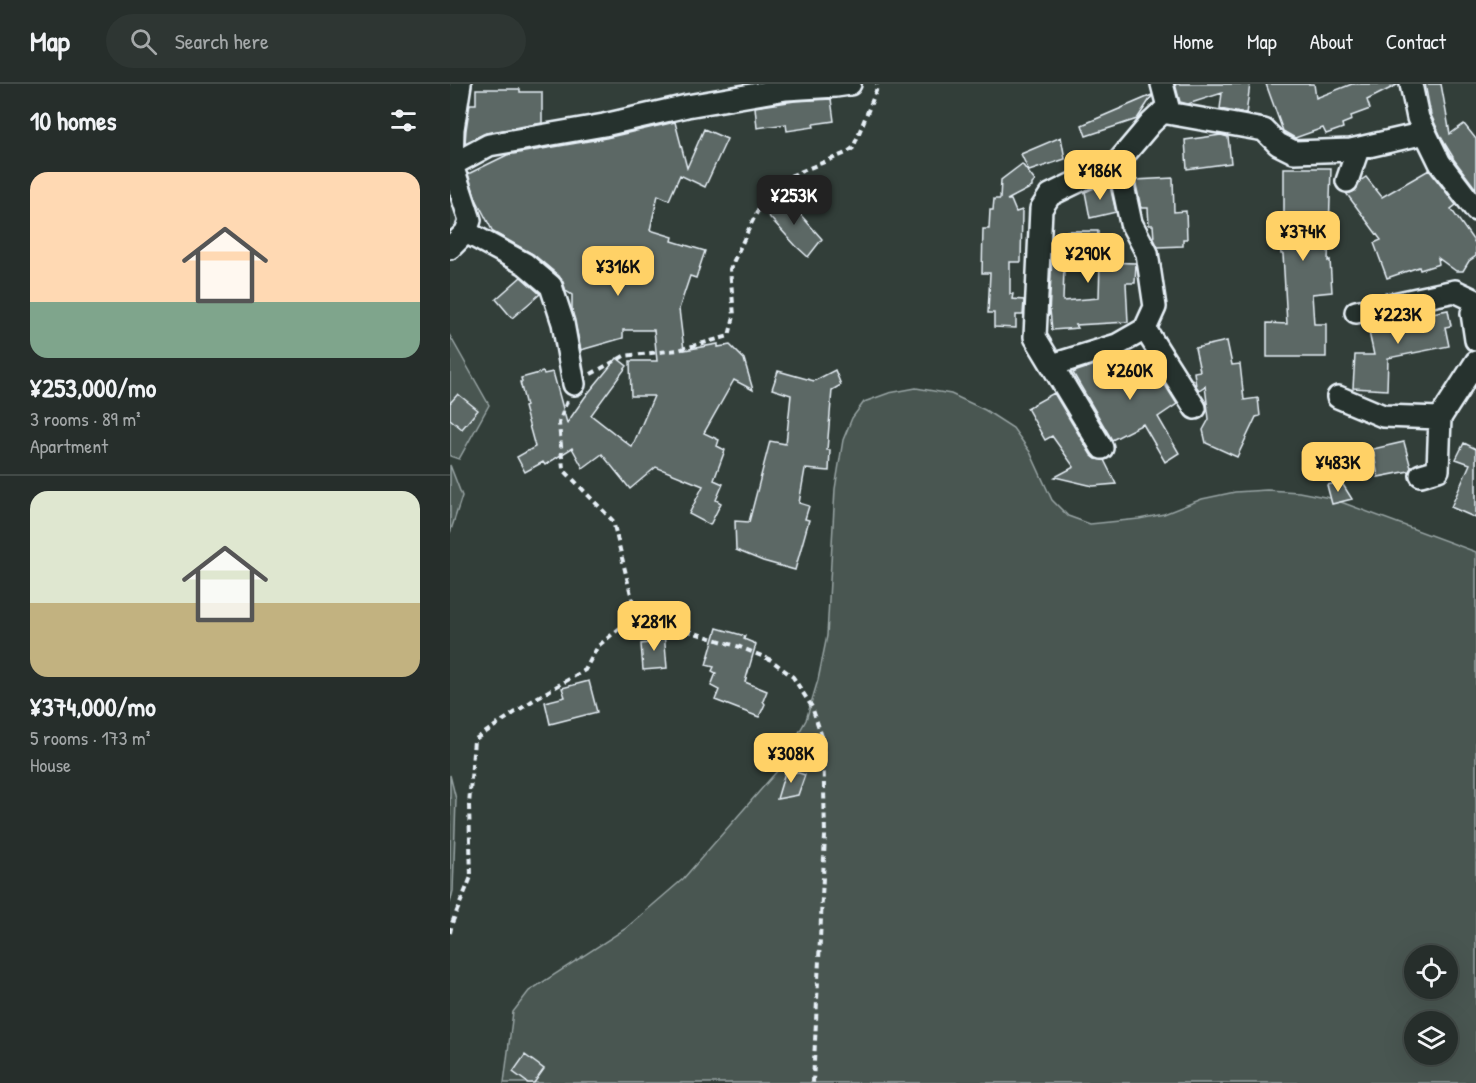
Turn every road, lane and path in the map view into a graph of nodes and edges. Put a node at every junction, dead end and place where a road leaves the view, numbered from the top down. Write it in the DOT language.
graph roads {
  1 [pos="460,84"];
  2 [pos="846,84"];
  3 [pos="878,84"];
  4 [pos="1162,84"];
  5 [pos="1411,84"];
  6 [pos="1162,112"];
  7 [pos="1425,133"];
  8 [pos="1358,149"];
  9 [pos="1118,162"];
  10 [pos="452,165"];
  11 [pos="1347,181"];
  12 [pos="1476,210"];
  13 [pos="466,232"];
  14 [pos="450,248"];
  15 [pos="1476,303"];
  16 [pos="1356,312"];
  17 [pos="1145,329"];
  18 [pos="1476,340"];
  19 [pos="1476,362"];
  20 [pos="1052,365"];
  21 [pos="574,384"];
  22 [pos="1338,397"];
  23 [pos="1195,408"];
  24 [pos="1440,418"];
  25 [pos="1102,448"];
  26 [pos="1421,476"];
  27 [pos="636,615"];
  28 [pos="450,933"];
  29 [pos="813,1083"];
  1 -- 10 [label="street"];
  2 -- 10 [label="street"];
  3 -- 21 [label="path"];
  4 -- 6 [label="street"];
  5 -- 7 [label="street"];
  6 -- 8 [label="street"];
  6 -- 9 [label="street"];
  7 -- 8 [label="street"];
  7 -- 12 [label="street"];
  8 -- 11 [label="street"];
  9 -- 17 [label="street"];
  9 -- 20 [label="street"];
  10 -- 13 [label="street"];
  13 -- 14 [label="street"];
  13 -- 21 [label="street"];
  15 -- 16 [label="street"];
  15 -- 18 [label="street"];
  17 -- 20 [label="street"];
  17 -- 23 [label="street"];
  19 -- 24 [label="street"];
  20 -- 25 [label="street"];
  21 -- 27 [label="path"];
  22 -- 24 [label="street"];
  24 -- 26 [label="street"];
  27 -- 28 [label="path"];
  27 -- 29 [label="path"];
}
